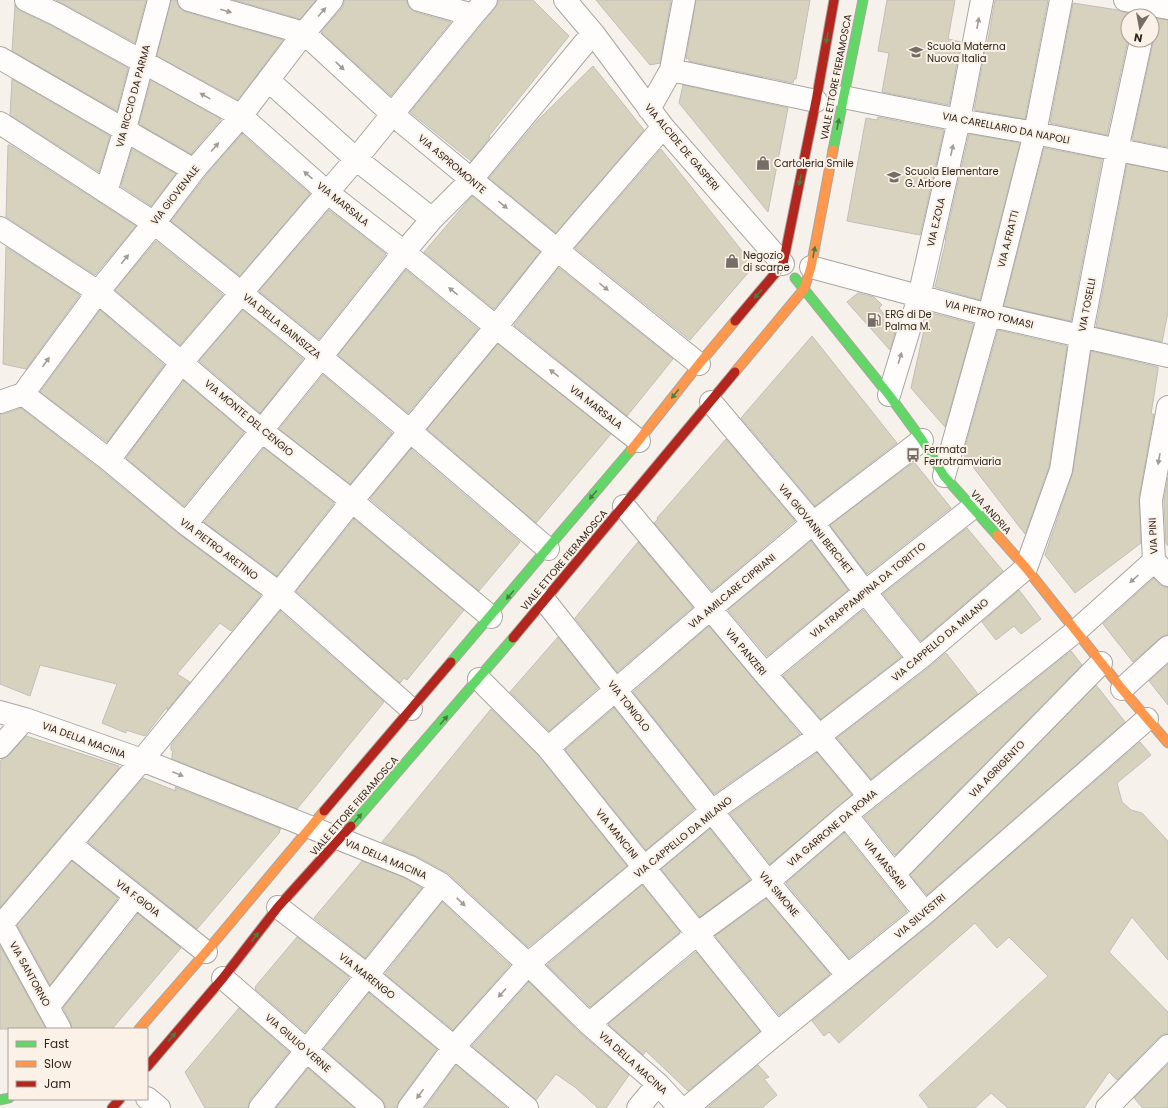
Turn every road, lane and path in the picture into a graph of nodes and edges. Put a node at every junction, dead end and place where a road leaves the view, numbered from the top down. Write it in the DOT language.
graph roads {
  1 [pos="26,0"];
  2 [pos="159,0"];
  3 [pos="188,0"];
  4 [pos="332,0"];
  5 [pos="420,0"];
  6 [pos="565,0"];
  7 [pos="684,0"];
  8 [pos="834,0"];
  9 [pos="863,0"];
  10 [pos="982,0"];
  11 [pos="1061,0"];
  12 [pos="1125,0"];
  13 [pos="59,7"];
  14 [pos="479,7"];
  15 [pos="1153,7"];
  16 [pos="304,33"];
  17 [pos="593,33"];
  18 [pos="1139,48"];
  19 [pos="0,58"];
  20 [pos="142,62"];
  21 [pos="671,70"];
  22 [pos="268,80"];
  23 [pos="843,97"];
  24 [pos="816,101"];
  25 [pos="649,109"];
  26 [pos="392,114"];
  27 [pos="241,116"];
  28 [pos="959,120"];
  29 [pos="0,123"];
  30 [pos="663,128"];
  31 [pos="124,129"];
  32 [pos="1035,133"];
  33 [pos="1117,150"];
  34 [pos="356,159"];
  35 [pos="1168,160"];
  36 [pos="194,170"];
  37 [pos="471,180"];
  38 [pos="106,192"];
  39 [pos="328,192"];
  40 [pos="432,219"];
  41 [pos="154,223"];
  42 [pos="0,228"];
  43 [pos="557,250"];
  44 [pos="404,252"];
  45 [pos="783,264"];
  46 [pos="811,267"];
  47 [pos="804,290"];
  48 [pos="98,292"];
  49 [pos="241,293"];
  50 [pos="919,297"];
  51 [pos="989,315"];
  52 [pos="496,327"];
  53 [pos="1081,336"];
  54 [pos="1168,356"];
  55 [pos="321,357"];
  56 [pos="182,362"];
  57 [pos="699,364"];
  58 [pos="23,394"];
  59 [pos="889,395"];
  60 [pos="0,402"];
  61 [pos="711,402"];
  62 [pos="1168,407"];
  63 [pos="262,430"];
  64 [pos="410,431"];
  65 [pos="922,440"];
  66 [pos="639,441"];
  67 [pos="109,460"];
  68 [pos="944,476"];
  69 [pos="352,502"];
  70 [pos="624,506"];
  71 [pos="972,508"];
  72 [pos="813,523"];
  73 [pos="186,524"];
  74 [pos="548,549"];
  75 [pos="1026,568"];
  76 [pos="1161,568"];
  77 [pos="865,592"];
  78 [pos="279,593"];
  79 [pos="545,601"];
  80 [pos="710,609"];
  81 [pos="491,617"];
  82 [pos="1076,631"];
  83 [pos="1168,647"];
  84 [pos="919,659"];
  85 [pos="1101,663"];
  86 [pos="764,674"];
  87 [pos="479,679"];
  88 [pos="1122,689"];
  89 [pos="616,690"];
  90 [pos="411,709"];
  91 [pos="25,719"];
  92 [pos="1147,719"];
  93 [pos="1,729"];
  94 [pos="819,736"];
  95 [pos="1168,743"];
  96 [pos="548,748"];
  97 [pos="142,760"];
  98 [pos="869,796"];
  99 [pos="712,811"];
  100 [pos="846,815"];
  101 [pos="311,827"];
  102 [pos="340,839"];
  103 [pos="70,844"];
  104 [pos="644,868"];
  105 [pos="894,874"];
  106 [pos="768,882"];
  107 [pos="441,884"];
  108 [pos="135,896"];
  109 [pos="278,907"];
  110 [pos="925,913"];
  111 [pos="1,922"];
  112 [pos="697,934"];
  113 [pos="206,952"];
  114 [pos="528,964"];
  115 [pos="367,975"];
  116 [pos="847,975"];
  117 [pos="223,978"];
  118 [pos="48,1007"];
  119 [pos="589,1024"];
  120 [pos="59,1028"];
  121 [pos="140,1028"];
  122 [pos="777,1033"];
  123 [pos="1168,1046"];
  124 [pos="454,1047"];
  125 [pos="306,1051"];
  126 [pos="148,1066"];
  127 [pos="658,1084"];
  128 [pos="148,1099"];
  129 [pos="119,1100"];
  130 [pos="1117,1104"];
  131 [pos="112,1108"];
  132 [pos="160,1108"];
  133 [pos="260,1108"];
  134 [pos="373,1108"];
  135 [pos="409,1108"];
  136 [pos="527,1108"];
  137 [pos="638,1108"];
  138 [pos="680,1108"];
  139 [pos="688,1108"];
  1 -- 13 [label="street, VIA MARSALA"];
  2 -- 20 [label="street, VIA RICCIO DA PARMA"];
  3 -- 16 [label="street, VIA ASPROMONTE, one-way"];
  16 -- 4 [label="street, VIA GIOVENALE, one-way"];
  5 -- 14 [label="street"];
  6 -- 17 [label="street, VIA ALCIDE DE GASPERI"];
  7 -- 21 [label="street"];
  8 -- 24 [label="main road, VIALE ETTORE FIERAMOSCA, one-way"];
  9 -- 23 [label="main road, VIALE ETTORE FIERAMOSCA"];
  28 -- 10 [label="street, VIA E.ZOLA, one-way"];
  11 -- 32 [label="street, VIA A.FRATTI"];
  12 -- 15 [label="street"];
  13 -- 20 [label="street, VIA MARSALA"];
  14 -- 26 [label="street"];
  16 -- 22 [label="street, VIA GIOVENALE"];
  16 -- 26 [label="street, VIA ASPROMONTE, one-way"];
  17 -- 25 [label="street, VIA ALCIDE DE GASPERI"];
  17 -- 37 [label="street"];
  18 -- 33 [label="street, VIA TOSELLI"];
  19 -- 31 [label="street"];
  27 -- 20 [label="street, VIA MARSALA, one-way"];
  20 -- 31 [label="street, VIA RICCIO DA PARMA"];
  21 -- 24 [label="street"];
  21 -- 25 [label="street"];
  22 -- 27 [label="street, VIA GIOVENALE"];
  22 -- 34 [label="street"];
  23 -- 28 [label="street, VIA CARELLARIO DA NAPOLI"];
  46 -- 23 [label="main road, VIALE ETTORE FIERAMOSCA, one-way"];
  24 -- 45 [label="main road, VIALE ETTORE FIERAMOSCA, one-way"];
  25 -- 30 [label="street, VIA ALCIDE DE GASPERI"];
  26 -- 34 [label="street"];
  26 -- 37 [label="street, VIA ASPROMONTE"];
  36 -- 27 [label="street, VIA GIOVENALE, one-way"];
  39 -- 27 [label="street, VIA MARSALA, one-way"];
  28 -- 32 [label="street, VIA CARELLARIO DA NAPOLI"];
  50 -- 28 [label="street, VIA E.ZOLA, one-way"];
  29 -- 38 [label="street, VIA DELLA BAINSIZZA"];
  30 -- 43 [label="street"];
  30 -- 45 [label="street, VIA ALCIDE DE GASPERI"];
  31 -- 36 [label="street"];
  31 -- 38 [label="street, VIA RICCIO DA PARMA"];
  32 -- 33 [label="street, VIA CARELLARIO DA NAPOLI"];
  32 -- 51 [label="street, VIA A.FRATTI"];
  33 -- 35 [label="street, VIA CARELLARIO DA NAPOLI"];
  33 -- 53 [label="street, VIA TOSELLI"];
  34 -- 39 [label="street"];
  34 -- 40 [label="street"];
  36 -- 41 [label="street, VIA GIOVENALE"];
  37 -- 40 [label="street"];
  37 -- 43 [label="street, VIA ASPROMONTE, one-way"];
  38 -- 41 [label="street, VIA DELLA BAINSIZZA"];
  39 -- 44 [label="street, VIA MARSALA"];
  39 -- 49 [label="street"];
  40 -- 44 [label="street"];
  48 -- 41 [label="street, VIA GIOVENALE, one-way"];
  41 -- 49 [label="street, VIA DELLA BAINSIZZA"];
  42 -- 48 [label="street, VIA MONTE DEL CENGIO"];
  43 -- 52 [label="street"];
  43 -- 57 [label="street, VIA ASPROMONTE, one-way"];
  52 -- 44 [label="street, VIA MARSALA, one-way"];
  44 -- 55 [label="street"];
  45 -- 47 [label="main road, VIA ALCIDE DE GASPERI"];
  45 -- 57 [label="main road, VIALE ETTORE FIERAMOSCA, one-way"];
  46 -- 47 [label="main road, VIALE ETTORE FIERAMOSCA"];
  46 -- 50 [label="street, VIA PIETRO TOMASI"];
  47 -- 59 [label="main road, VIA ANDRIA"];
  47 -- 61 [label="main road, VIALE ETTORE FIERAMOSCA"];
  48 -- 56 [label="street, VIA MONTE DEL CENGIO"];
  58 -- 48 [label="street, VIA GIOVENALE, one-way"];
  49 -- 55 [label="street, VIA DELLA BAINSIZZA"];
  49 -- 56 [label="street"];
  50 -- 51 [label="street, VIA PIETRO TOMASI"];
  59 -- 50 [label="street, VIA E.ZOLA, one-way"];
  51 -- 53 [label="street, VIA PIETRO TOMASI"];
  51 -- 68 [label="street, VIA A.FRATTI"];
  52 -- 64 [label="street"];
  66 -- 52 [label="street, VIA MARSALA, one-way"];
  53 -- 54 [label="street, VIA PIETRO TOMASI"];
  53 -- 75 [label="street, VIA TOSELLI"];
  55 -- 63 [label="street"];
  55 -- 64 [label="street, VIA DELLA BAINSIZZA"];
  56 -- 63 [label="street, VIA MONTE DEL CENGIO"];
  56 -- 67 [label="street"];
  57 -- 66 [label="main road, VIALE ETTORE FIERAMOSCA, one-way"];
  58 -- 60 [label="street"];
  58 -- 67 [label="street, VIA PIETRO ARETINO"];
  59 -- 65 [label="main road, VIA ANDRIA"];
  61 -- 70 [label="main road, VIALE ETTORE FIERAMOSCA"];
  61 -- 72 [label="street, VIA GIOVANNI BERCHET"];
  62 -- 76 [label="street, VIA PINI, one-way"];
  63 -- 69 [label="street, VIA MONTE DEL CENGIO"];
  63 -- 73 [label="street"];
  64 -- 69 [label="street"];
  64 -- 74 [label="street, VIA DELLA BAINSIZZA"];
  65 -- 68 [label="main road, VIA ANDRIA"];
  65 -- 72 [label="street, VIA AMILCARE CIPRIANI"];
  66 -- 74 [label="main road, VIALE ETTORE FIERAMOSCA, one-way"];
  67 -- 73 [label="street, VIA PIETRO ARETINO"];
  68 -- 71 [label="main road, VIA ANDRIA"];
  69 -- 78 [label="street"];
  69 -- 81 [label="street, VIA MONTE DEL CENGIO"];
  70 -- 79 [label="main road, VIALE ETTORE FIERAMOSCA"];
  70 -- 80 [label="street, VIA PANZERI"];
  71 -- 75 [label="main road, VIA ANDRIA"];
  71 -- 77 [label="street, VIA FRAPPAMPINA DA TORITTO"];
  72 -- 77 [label="street, VIA GIOVANNI BERCHET"];
  72 -- 80 [label="street, VIA AMILCARE CIPRIANI"];
  73 -- 78 [label="street, VIA PIETRO ARETINO"];
  74 -- 81 [label="main road, VIALE ETTORE FIERAMOSCA, one-way"];
  75 -- 82 [label="main road, VIA ANDRIA"];
  75 -- 84 [label="street, VIA CAPPELLO DA MILANO"];
  76 -- 82 [label="street, VIA PINI, one-way"];
  77 -- 84 [label="street, VIA GIOVANNI BERCHET"];
  77 -- 86 [label="street, VIA FRAPPAMPINA DA TORITTO"];
  78 -- 90 [label="street, VIA PIETRO ARETINO"];
  78 -- 97 [label="street"];
  79 -- 87 [label="main road, VIALE ETTORE FIERAMOSCA"];
  79 -- 89 [label="street, VIA TONIOLO"];
  80 -- 86 [label="street, VIA PANZERI"];
  80 -- 89 [label="street, VIA AMILCARE CIPRIANI"];
  81 -- 90 [label="main road, VIALE ETTORE FIERAMOSCA"];
  82 -- 85 [label="main road, VIA ANDRIA"];
  82 -- 98 [label="street, VIA GARRONE DA ROMA"];
  83 -- 88 [label="street"];
  84 -- 94 [label="street, VIA CAPPELLO DA MILANO"];
  85 -- 88 [label="main road, VIA ANDRIA"];
  85 -- 105 [label="street, VIA AGRIGENTO"];
  86 -- 94 [label="street, VIA PANZERI"];
  87 -- 96 [label="street, VIA MANCINI"];
  102 -- 87 [label="main road, VIALE ETTORE FIERAMOSCA, one-way"];
  88 -- 92 [label="main road, VIA ANDRIA"];
  89 -- 96 [label="street, VIA AMILCARE CIPRIANI"];
  89 -- 99 [label="street, VIA TONIOLO"];
  90 -- 101 [label="main road, VIALE ETTORE FIERAMOSCA"];
  91 -- 93 [label="street, VIA DELLA MACINA"];
  91 -- 93 [label="street"];
  91 -- 97 [label="street, VIA DELLA MACINA"];
  92 -- 95 [label="main road, VIA ANDRIA"];
  92 -- 110 [label="street, VIA SILVESTRI"];
  94 -- 98 [label="street, VIA PANZERI"];
  94 -- 99 [label="street, VIA CAPPELLO DA MILANO"];
  96 -- 104 [label="street, VIA MANCINI"];
  97 -- 101 [label="street, VIA DELLA MACINA, one-way"];
  97 -- 103 [label="street"];
  98 -- 100 [label="street, VIA GARRONE DA ROMA"];
  99 -- 104 [label="street, VIA CAPPELLO DA MILANO"];
  99 -- 106 [label="street, VIA SIMONE"];
  100 -- 105 [label="street, VIA MASSARI"];
  100 -- 106 [label="street, VIA GARRONE DA ROMA"];
  101 -- 102 [label="street, VIA DELLA MACINA"];
  101 -- 113 [label="main road, VIALE ETTORE FIERAMOSCA"];
  102 -- 107 [label="street, VIA DELLA MACINA"];
  102 -- 109 [label="main road, VIALE ETTORE FIERAMOSCA"];
  103 -- 108 [label="street, VIA F.GIOIA"];
  103 -- 111 [label="street"];
  104 -- 112 [label="street, VIA MANCINI"];
  104 -- 114 [label="street, VIA CAPPELLO DA MILANO"];
  105 -- 110 [label="street, VIA MASSARI"];
  106 -- 112 [label="street, VIA GARRONE DA ROMA"];
  106 -- 116 [label="street, VIA SIMONE"];
  107 -- 114 [label="street, VIA DELLA MACINA, one-way"];
  107 -- 115 [label="street"];
  108 -- 113 [label="street, VIA F.GIOIA"];
  108 -- 118 [label="street"];
  109 -- 115 [label="street, VIA MARENGO"];
  117 -- 109 [label="main road, VIALE ETTORE FIERAMOSCA, one-way"];
  110 -- 116 [label="street, VIA SILVESTRI"];
  111 -- 118 [label="street, VIA SANTORNO"];
  112 -- 119 [label="street, VIA GARRONE DA ROMA"];
  112 -- 122 [label="street, VIA MANCINI"];
  113 -- 121 [label="main road, VIALE ETTORE FIERAMOSCA"];
  114 -- 119 [label="street, VIA DELLA MACINA"];
  114 -- 124 [label="street, VIA CAPPELLO DA MILANO, one-way"];
  115 -- 124 [label="street, VIA MARENGO"];
  115 -- 125 [label="street"];
  116 -- 122 [label="street, VIA SILVESTRI"];
  117 -- 125 [label="street, VIA GIULIO VERNE"];
  126 -- 117 [label="main road, VIALE ETTORE FIERAMOSCA, one-way"];
  118 -- 120 [label="street, VIA SANTORNO"];
  119 -- 127 [label="street, VIA DELLA MACINA"];
  122 -- 139 [label="street, VIA SILVESTRI"];
  123 -- 130 [label="street"];
  124 -- 135 [label="street, VIA CAPPELLO DA MILANO, one-way"];
  124 -- 136 [label="street, VIA MARENGO"];
  125 -- 133 [label="street"];
  125 -- 134 [label="street, VIA GIULIO VERNE"];
  127 -- 137 [label="street"];
  127 -- 138 [label="street, VIA DELLA MACINA"];
  128 -- 132 [label="street"];
  129 -- 131 [label="main road"];
}
